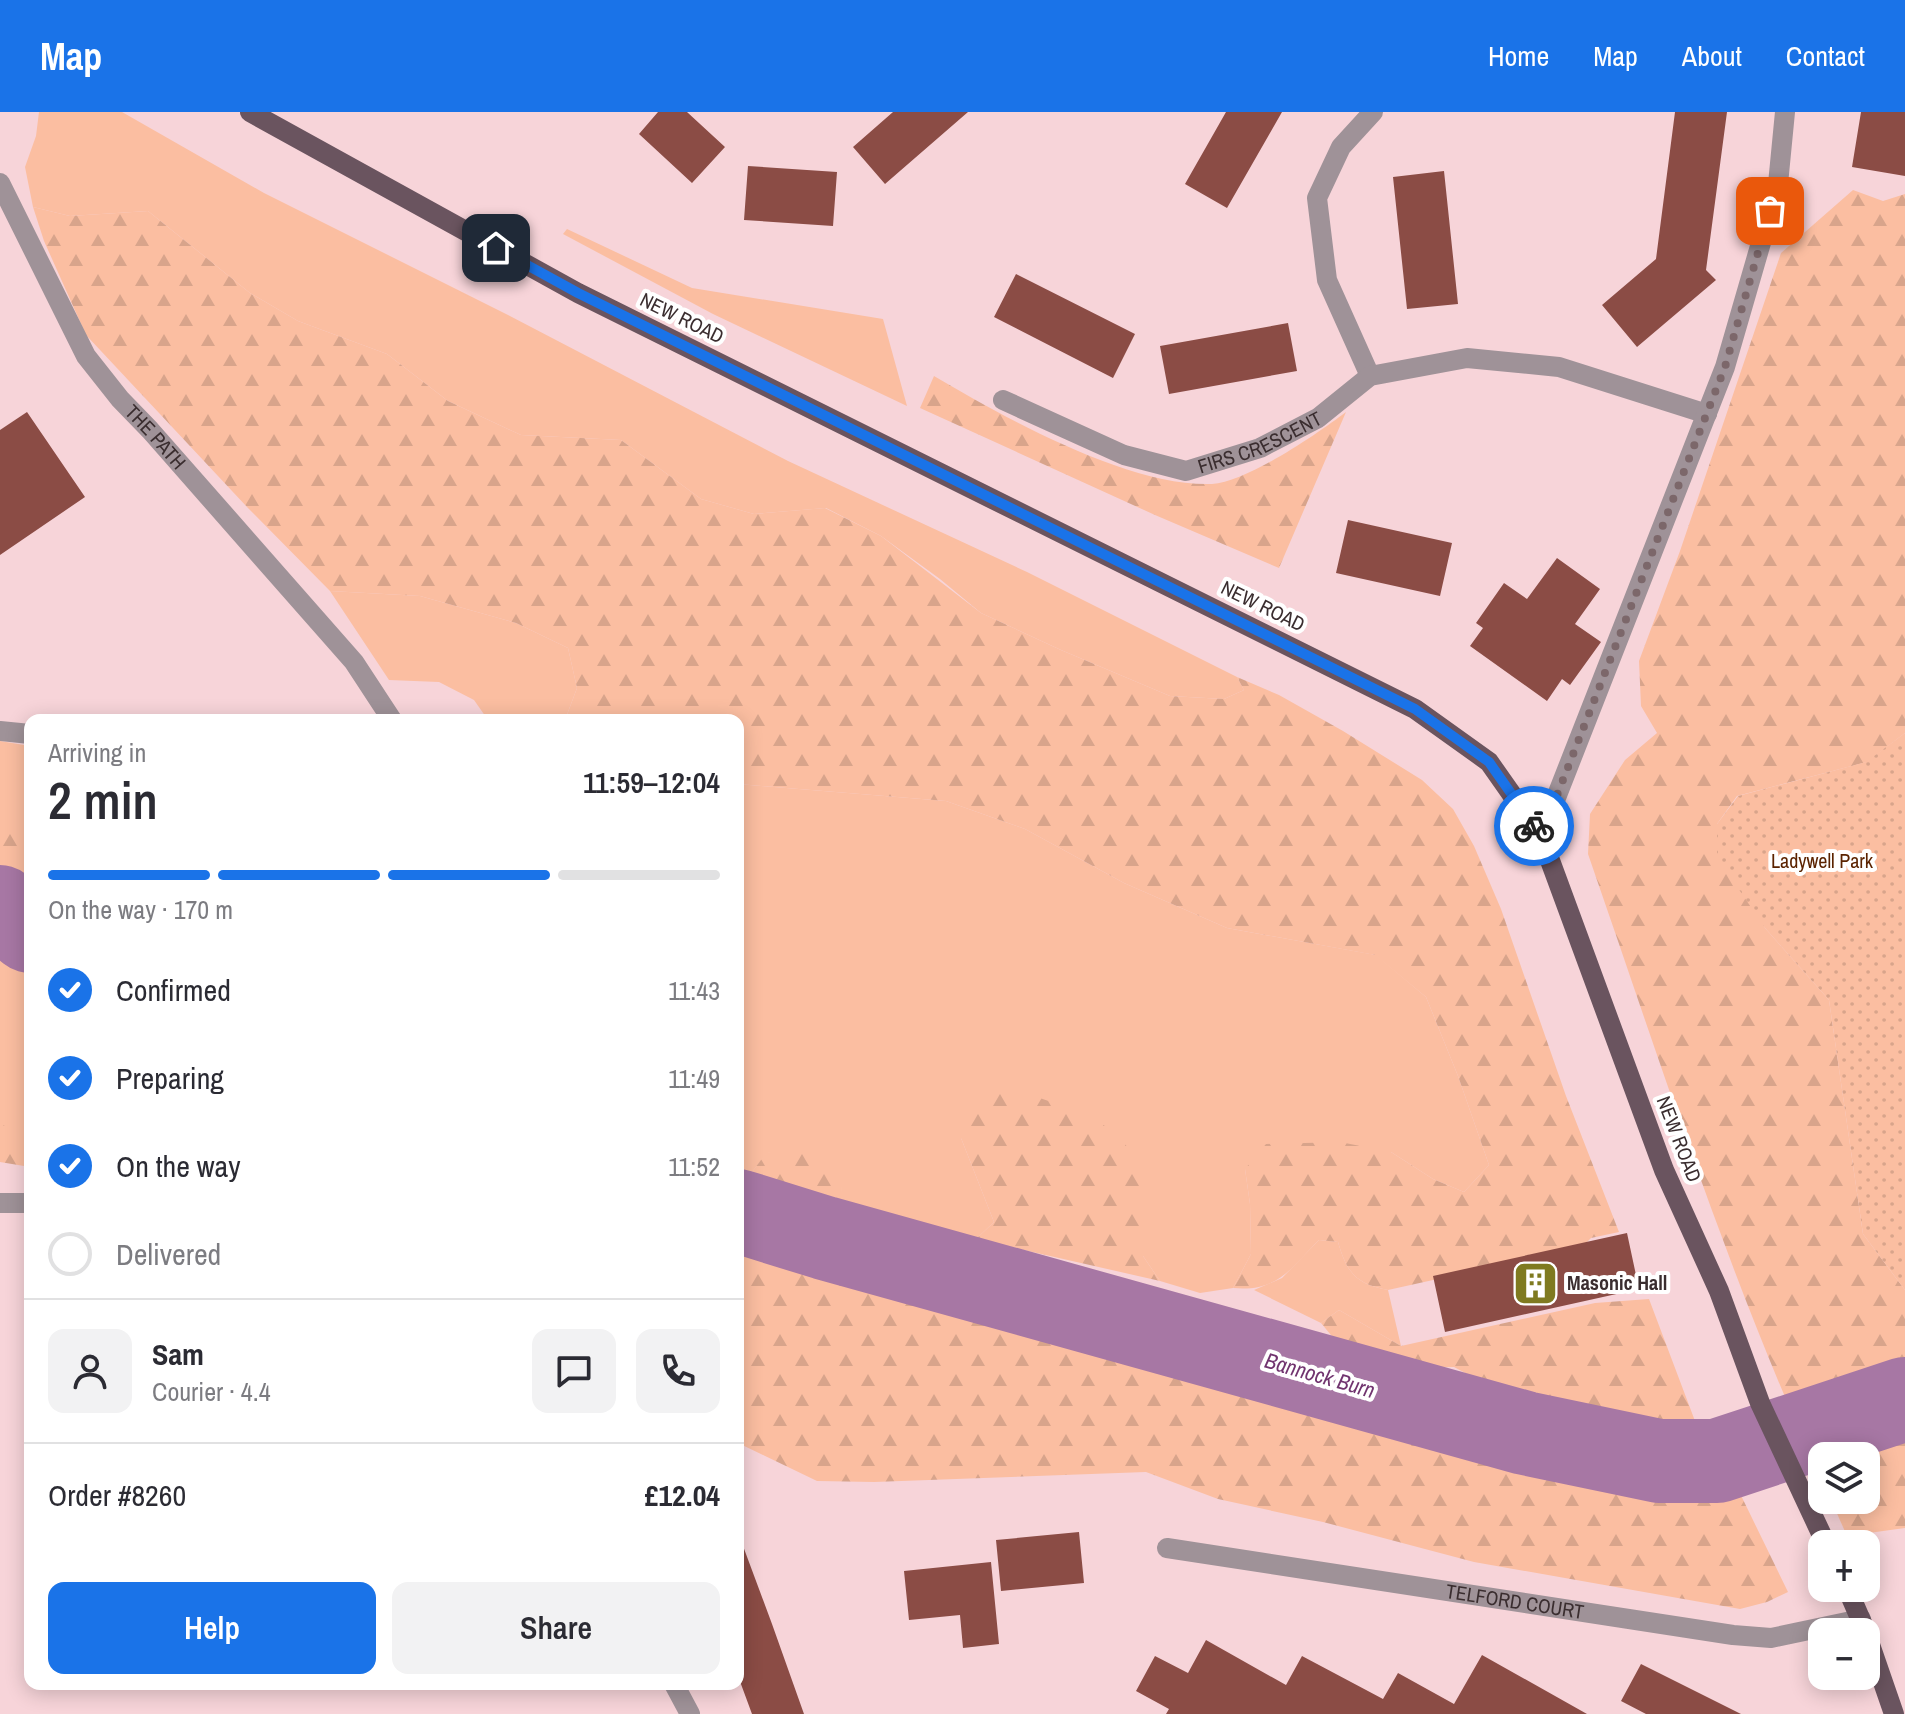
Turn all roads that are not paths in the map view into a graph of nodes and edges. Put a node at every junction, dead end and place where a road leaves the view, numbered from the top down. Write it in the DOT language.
graph roads {
  1 [pos="250,112"];
  2 [pos="1373,112"];
  3 [pos="1785,112"];
  4 [pos="0,183"];
  5 [pos="1370,376"];
  6 [pos="1003,400"];
  7 [pos="1707,414"];
  8 [pos="388,714"];
  9 [pos="0,731"];
  10 [pos="24,733"];
  11 [pos="1541,836"];
  12 [pos="0,1203"];
  13 [pos="24,1203"];
  14 [pos="1819,1530"];
  15 [pos="1167,1548"];
  16 [pos="1808,1634"];
  17 [pos="1880,1674"];
  18 [pos="677,1690"];
  19 [pos="690,1714"];
  20 [pos="1894,1714"];
  1 -- 11 [label="main road, NEW ROAD"];
  2 -- 5 [label="street"];
  3 -- 7 [label="street"];
  4 -- 8 [label="street, THE PATH"];
  5 -- 6 [label="street, FIRS CRESCENT"];
  5 -- 7 [label="street, FIRS CRESCENT"];
  7 -- 11 [label="street"];
  9 -- 10 [label="street"];
  11 -- 14 [label="main road, NEW ROAD"];
  12 -- 13 [label="street"];
  15 -- 16 [label="street, TELFORD COURT"];
  17 -- 20 [label="main road"];
  18 -- 19 [label="street"];
}
